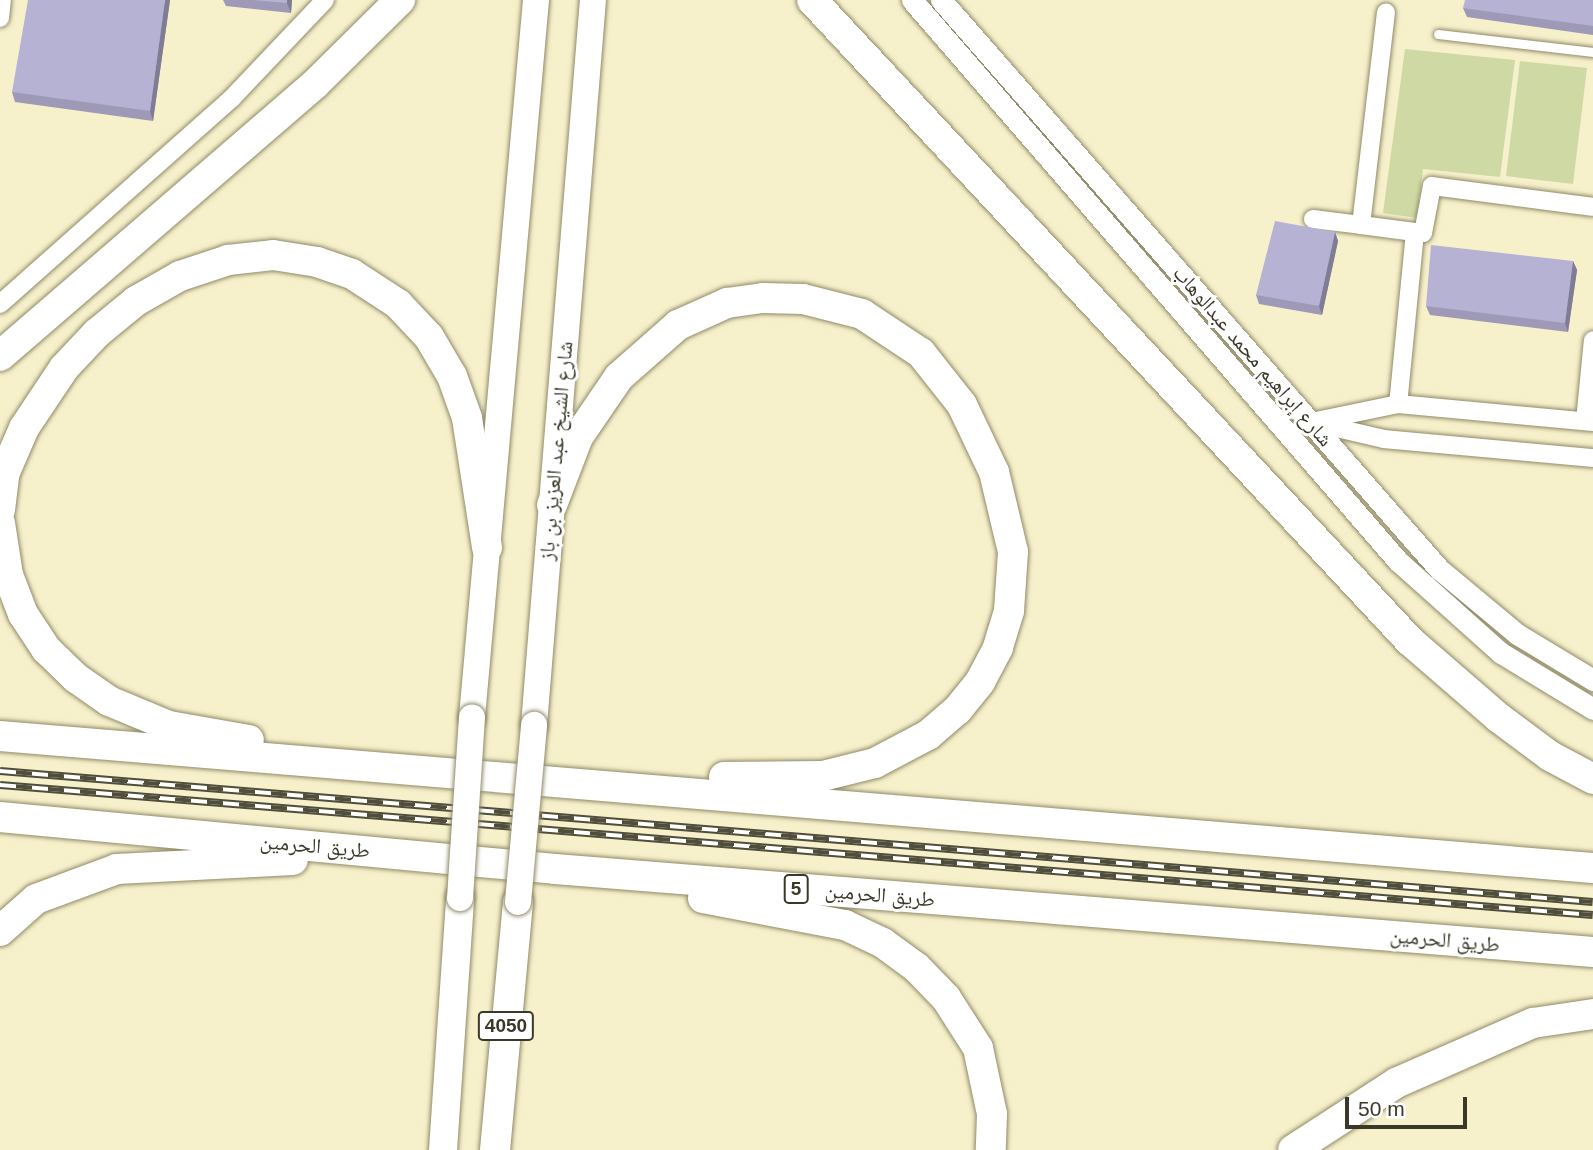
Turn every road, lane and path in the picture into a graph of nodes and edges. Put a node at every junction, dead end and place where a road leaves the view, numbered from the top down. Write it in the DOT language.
graph roads {
  1 [pos="2,0"];
  2 [pos="325,0"];
  3 [pos="400,0"];
  4 [pos="536,0"];
  5 [pos="593,0"];
  6 [pos="812,0"];
  7 [pos="912,0"];
  8 [pos="941,0"];
  9 [pos="0,12"];
  10 [pos="1386,12"];
  11 [pos="0,18"];
  12 [pos="1438,34"];
  13 [pos="1593,52"];
  14 [pos="1593,207"];
  15 [pos="1313,219"];
  16 [pos="1361,225"];
  17 [pos="1415,232"];
  18 [pos="0,303"];
  19 [pos="1593,340"];
  20 [pos="0,356"];
  21 [pos="1398,404"];
  22 [pos="1589,421"];
  23 [pos="1311,422"];
  24 [pos="1593,458"];
  25 [pos="552,505"];
  26 [pos="0,510"];
  27 [pos="0,523"];
  28 [pos="487,547"];
  29 [pos="1593,680"];
  30 [pos="1593,709"];
  31 [pos="0,736"];
  32 [pos="439,773"];
  33 [pos="1593,779"];
  34 [pos="557,780"];
  35 [pos="0,817"];
  36 [pos="422,856"];
  37 [pos="1593,868"];
  38 [pos="555,869"];
  39 [pos="460,898"];
  40 [pos="518,902"];
  41 [pos="0,931"];
  42 [pos="1593,952"];
  43 [pos="1593,1014"];
  44 [pos="498,1120"];
  45 [pos="443,1150"];
  46 [pos="495,1150"];
  47 [pos="502,1150"];
  48 [pos="992,1150"];
  49 [pos="1293,1150"];
  1 -- 9 [label="street"];
  2 -- 18 [label="street"];
  3 -- 20 [label="highway"];
  4 -- 28 [label="main road"];
  5 -- 25 [label="main road, شارع الشيخ عبد العزيز بن باز"];
  6 -- 33 [label="highway"];
  7 -- 30 [label="street"];
  8 -- 23 [label="street, شارع إبراهيم محمد عبدالوهاب"];
  9 -- 11 [label="street"];
  10 -- 16 [label="street"];
  12 -- 13 [label="lane"];
  14 -- 17 [label="street"];
  15 -- 16 [label="street"];
  16 -- 17 [label="street"];
  17 -- 21 [label="street"];
  19 -- 22 [label="street"];
  21 -- 22 [label="street"];
  21 -- 23 [label="street"];
  23 -- 24 [label="street"];
  23 -- 29 [label="street, شارع إبراهيم محمد عبدالوهاب"];
  25 -- 34 [label="highway"];
  25 -- 40 [label="main road, شارع الشيخ عبد العزيز بن باز, bridge"];
  26 -- 28 [label="highway"];
  27 -- 32 [label="highway"];
  28 -- 39 [label="main road, bridge"];
  31 -- 32 [label="highway"];
  32 -- 34 [label="highway"];
  34 -- 37 [label="highway"];
  35 -- 36 [label="highway, طريق الحرمين / 5"];
  36 -- 38 [label="highway, طريق الحرمين / 5"];
  36 -- 41 [label="highway"];
  38 -- 42 [label="highway, طريق الحرمين / 5"];
  38 -- 48 [label="highway"];
  39 -- 45 [label="highway"];
  40 -- 44 [label="highway, 4050"];
  43 -- 49 [label="highway"];
  44 -- 46 [label="highway, 4050"];
  44 -- 47 [label="highway"];
}
